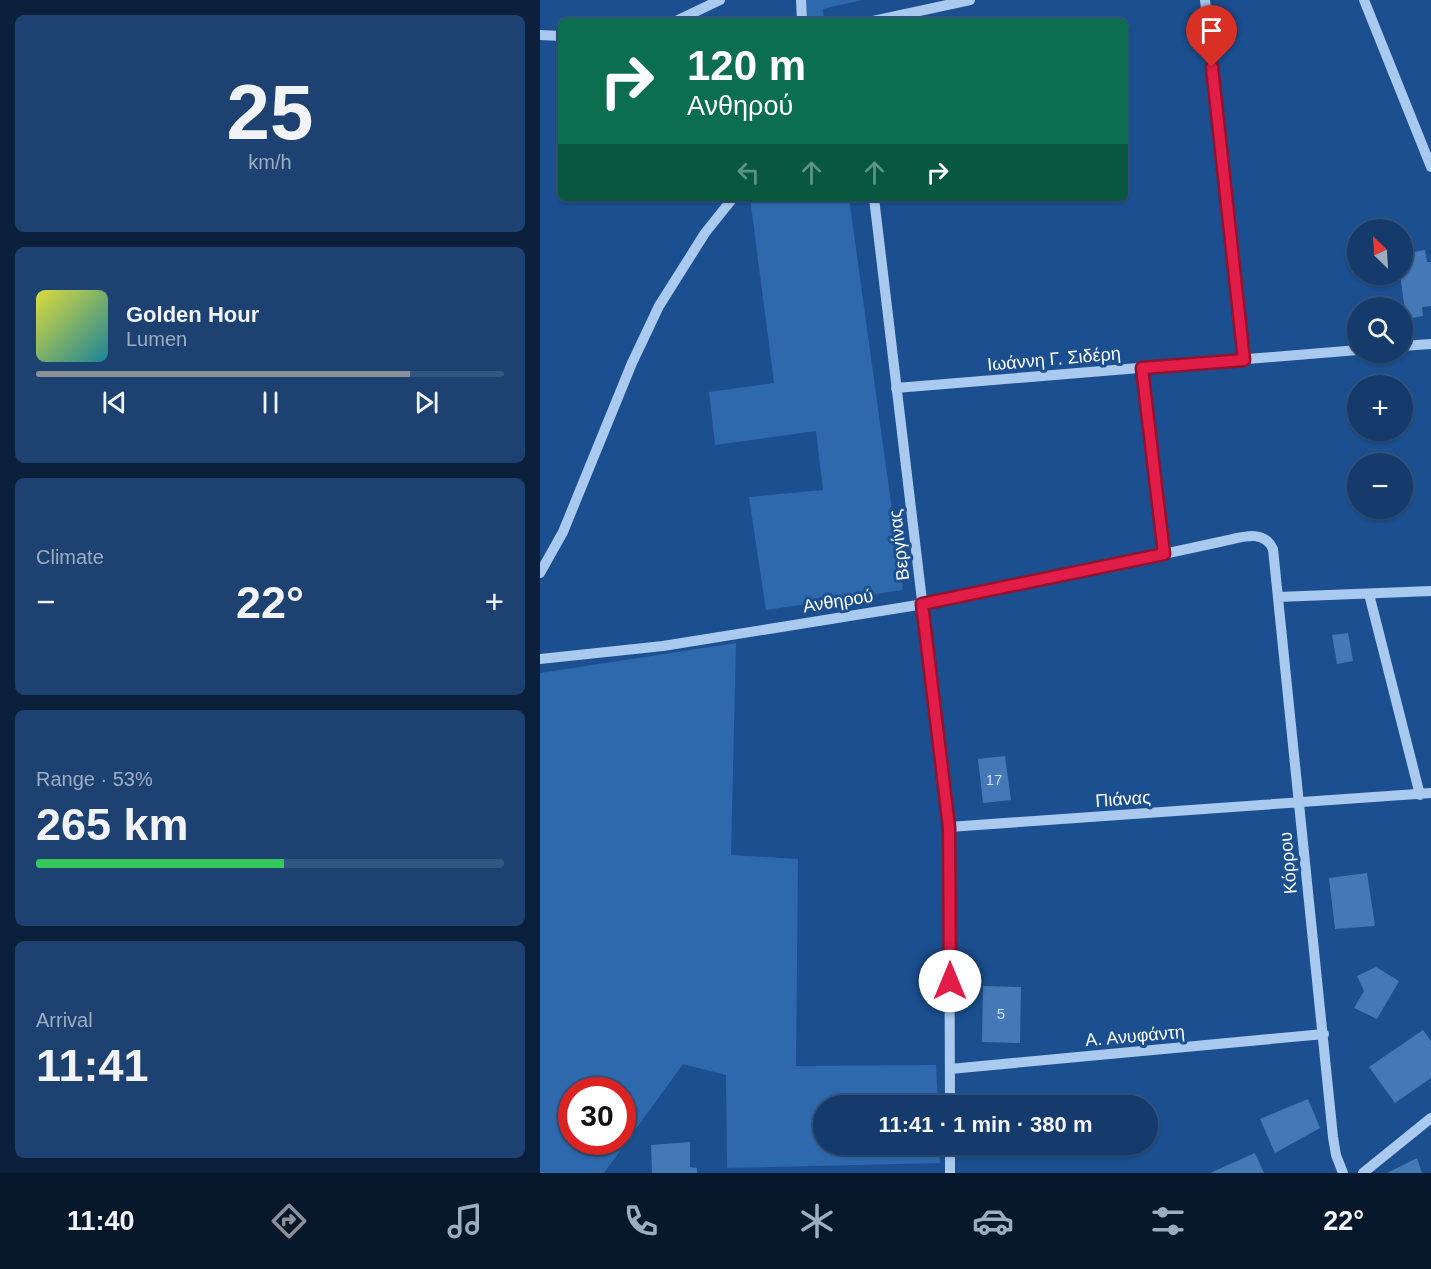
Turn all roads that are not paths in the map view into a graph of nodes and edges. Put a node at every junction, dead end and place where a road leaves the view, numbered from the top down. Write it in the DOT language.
graph roads {
  1 [pos="720,0"];
  2 [pos="801,0"];
  3 [pos="970,0"];
  4 [pos="1205,0"];
  5 [pos="1364,0"];
  6 [pos="682,18"];
  7 [pos="802,18"];
  8 [pos="887,18"];
  9 [pos="540,35"];
  10 [pos="558,36"];
  11 [pos="1431,167"];
  12 [pos="731,201"];
  13 [pos="874,201"];
  14 [pos="1431,344"];
  15 [pos="1413,345"];
  16 [pos="1347,351"];
  17 [pos="1244,360"];
  18 [pos="1142,368"];
  19 [pos="896,388"];
  20 [pos="1273,549"];
  21 [pos="1164,554"];
  22 [pos="540,573"];
  23 [pos="1431,591"];
  24 [pos="1369,594"];
  25 [pos="1278,597"];
  26 [pos="922,604"];
  27 [pos="540,659"];
  28 [pos="1425,794"];
  29 [pos="1299,804"];
  30 [pos="949,827"];
  31 [pos="1324,1034"];
  32 [pos="950,1069"];
  33 [pos="950,1095"];
  34 [pos="1431,1119"];
  35 [pos="950,1155"];
  36 [pos="950,1173"];
  37 [pos="1343,1173"];
  38 [pos="1363,1173"];
  1 -- 6 [label="street"];
  2 -- 7 [label="street"];
  3 -- 8 [label="street"];
  4 -- 17 [label="street"];
  5 -- 11 [label="street"];
  9 -- 10 [label="street"];
  12 -- 22 [label="street"];
  13 -- 19 [label="street, Βεργίνας"];
  14 -- 15 [label="street"];
  16 -- 17 [label="street, Ιωάννη Γ. Σιδέρη"];
  17 -- 18 [label="street, Ιωάννη Γ. Σιδέρη"];
  18 -- 19 [label="street, Ιωάννη Γ. Σιδέρη"];
  18 -- 21 [label="street"];
  19 -- 26 [label="street, Βεργίνας"];
  20 -- 21 [label="street, Ανθηρού"];
  20 -- 25 [label="street, Κόρρου"];
  21 -- 26 [label="street, Ανθηρού"];
  23 -- 24 [label="street"];
  24 -- 25 [label="street"];
  24 -- 28 [label="street"];
  25 -- 29 [label="street, Κόρρου"];
  26 -- 27 [label="street, Ανθηρού"];
  26 -- 30 [label="street, Βεργίνας"];
  28 -- 29 [label="street, Πιάνας"];
  29 -- 30 [label="street, Πιάνας"];
  29 -- 31 [label="street, Κόρρου"];
  30 -- 32 [label="street, Βεργίνας"];
  31 -- 32 [label="street, Α. Ανυφάντη"];
  31 -- 37 [label="street, Κόρρου"];
  32 -- 33 [label="street, Βεργίνας"];
  34 -- 38 [label="street"];
  35 -- 36 [label="street"];
}
